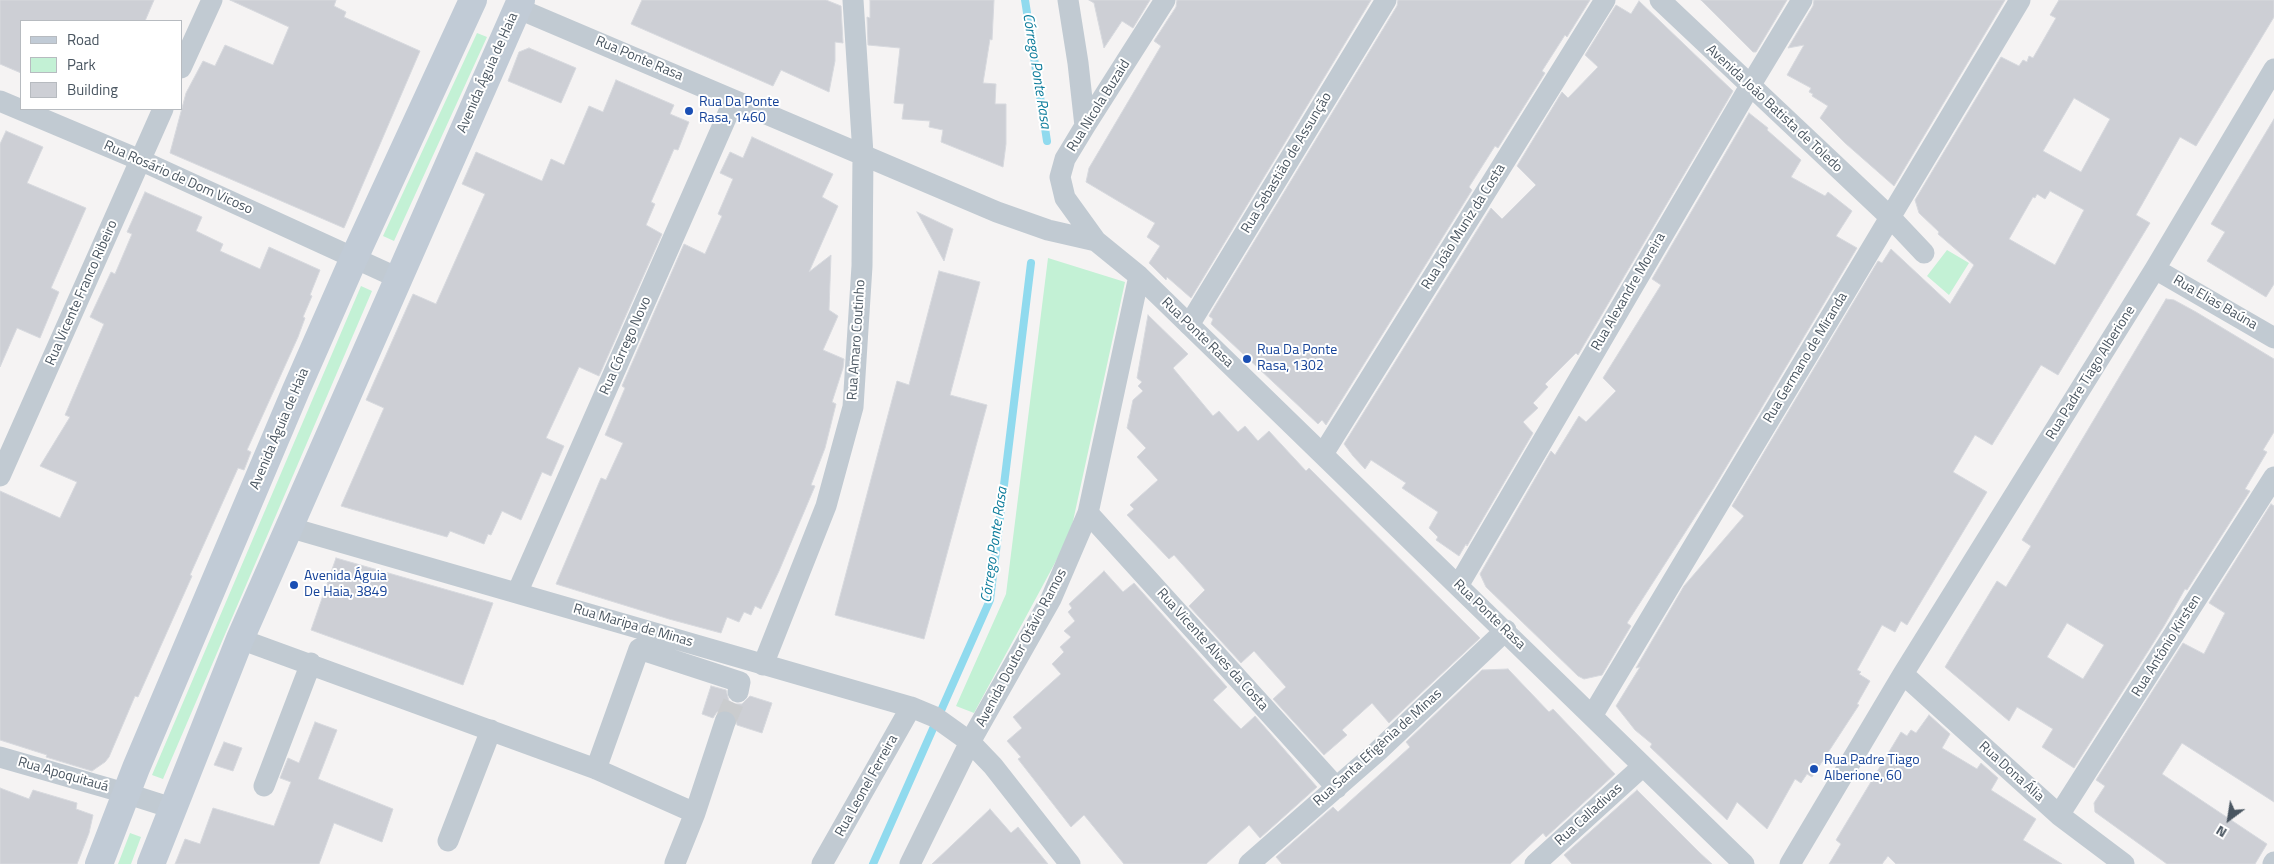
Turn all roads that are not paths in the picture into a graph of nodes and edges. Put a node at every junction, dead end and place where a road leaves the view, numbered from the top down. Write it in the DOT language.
graph roads {
  1 [pos="212,0"];
  2 [pos="473,0"];
  3 [pos="853,0"];
  4 [pos="1068,0"];
  5 [pos="1165,0"];
  6 [pos="1386,0"];
  7 [pos="1605,0"];
  8 [pos="1660,0"];
  9 [pos="1802,0"];
  10 [pos="2020,0"];
  11 [pos="513,2"];
  12 [pos="182,66"];
  13 [pos="2274,69"];
  14 [pos="1750,86"];
  15 [pos="734,100"];
  16 [pos="0,101"];
  17 [pos="20,109"];
  18 [pos="21,110"];
  19 [pos="163,110"];
  20 [pos="1085,126"];
  21 [pos="863,154"];
  22 [pos="140,160"];
  23 [pos="1890,218"];
  24 [pos="1096,241"];
  25 [pos="1924,253"];
  26 [pos="354,258"];
  27 [pos="2156,269"];
  28 [pos="1139,276"];
  29 [pos="398,278"];
  30 [pos="1189,325"];
  31 [pos="2274,338"];
  32 [pos="1323,454"];
  33 [pos="0,476"];
  34 [pos="2274,477"];
  35 [pos="1088,513"];
  36 [pos="288,527"];
  37 [pos="1458,586"];
  38 [pos="517,593"];
  39 [pos="1506,630"];
  40 [pos="240,639"];
  41 [pos="311,663"];
  42 [pos="763,665"];
  43 [pos="1903,674"];
  44 [pos="738,692"];
  45 [pos="914,708"];
  46 [pos="1592,716"];
  47 [pos="725,722"];
  48 [pos="491,730"];
  49 [pos="967,739"];
  50 [pos="0,757"];
  51 [pos="1644,766"];
  52 [pos="596,769"];
  53 [pos="264,786"];
  54 [pos="1336,788"];
  55 [pos="125,793"];
  56 [pos="172,808"];
  57 [pos="695,813"];
  58 [pos="2059,816"];
  59 [pos="448,841"];
  60 [pos="674,863"];
  61 [pos="99,864"];
  62 [pos="150,864"];
  63 [pos="822,864"];
  64 [pos="910,864"];
  65 [pos="1070,864"];
  66 [pos="1249,864"];
  67 [pos="1535,864"];
  68 [pos="1744,864"];
  69 [pos="1790,864"];
  70 [pos="2124,864"];
  1 -- 12 [label="street"];
  2 -- 26 [label="main road, Avenida Águia de Haia"];
  3 -- 21 [label="street, Rua Amaro Coutinho"];
  4 -- 20 [label="street"];
  5 -- 20 [label="street, Rua Nicola Buzaid"];
  6 -- 30 [label="street, Rua Sebastião de Assunção"];
  7 -- 32 [label="street, Rua João Muniz da Costa"];
  8 -- 14 [label="street, Avenida João Batista de Toledo"];
  9 -- 14 [label="street, Rua Alexandre Moreira"];
  10 -- 23 [label="street, Rua Germano de Miranda"];
  11 -- 15 [label="street, Rua Ponte Rasa"];
  11 -- 29 [label="main road, Avenida Águia de Haia"];
  13 -- 27 [label="street, Rua Padre Tiago Alberione"];
  14 -- 23 [label="street, Avenida João Batista de Toledo"];
  14 -- 37 [label="street, Rua Alexandre Moreira"];
  15 -- 21 [label="street, Rua Ponte Rasa"];
  15 -- 38 [label="street, Rua Córrego Novo"];
  16 -- 17 [label="street, Rua Rosário de Dom Vicoso"];
  18 -- 22 [label="street, Rua Rosário de Dom Vicoso"];
  19 -- 22 [label="street, Rua Vicente Franco Ribeiro"];
  20 -- 24 [label="street, Rua Nicola Buzaid"];
  21 -- 24 [label="street, Rua Ponte Rasa"];
  21 -- 42 [label="street, Rua Amaro Coutinho"];
  22 -- 26 [label="street, Rua Rosário de Dom Vicoso"];
  22 -- 33 [label="street, Rua Vicente Franco Ribeiro"];
  23 -- 25 [label="street, Avenida João Batista de Toledo"];
  23 -- 46 [label="street, Rua Germano de Miranda"];
  24 -- 28 [label="street, Rua Ponte Rasa"];
  26 -- 29 [label="street, Rua Rosário de Dom Vicoso"];
  26 -- 55 [label="main road, Avenida Águia de Haia"];
  27 -- 31 [label="street, Rua Elias Baúna"];
  27 -- 43 [label="street, Rua Padre Tiago Alberione"];
  28 -- 30 [label="street, Rua Ponte Rasa"];
  28 -- 35 [label="street, Avenida Doutor Otávio Ramos"];
  29 -- 36 [label="main road, Avenida Águia de Haia"];
  30 -- 32 [label="street, Rua Ponte Rasa"];
  32 -- 37 [label="street, Rua Ponte Rasa"];
  34 -- 58 [label="street, Rua Antônio Kirsten"];
  35 -- 49 [label="street, Avenida Doutor Otávio Ramos"];
  35 -- 54 [label="street, Rua Vicente Alves da Costa"];
  36 -- 38 [label="street, Rua Maripa de Minas"];
  36 -- 40 [label="main road, Avenida Águia de Haia"];
  37 -- 39 [label="street, Rua Ponte Rasa"];
  38 -- 42 [label="street, Rua Maripa de Minas"];
  39 -- 46 [label="street, Rua Ponte Rasa"];
  39 -- 54 [label="street, Rua Santa Efigênia de Minas"];
  40 -- 41 [label="street"];
  40 -- 56 [label="main road, Avenida Águia de Haia"];
  41 -- 48 [label="street"];
  41 -- 53 [label="street"];
  42 -- 45 [label="street, Rua Maripa de Minas"];
  43 -- 58 [label="street, Rua Dona Ália"];
  43 -- 69 [label="street, Rua Padre Tiago Alberione"];
  44 -- 52 [label="street"];
  45 -- 49 [label="street, Rua Maripa de Minas"];
  45 -- 63 [label="street, Rua Leonel Ferreira"];
  46 -- 51 [label="street, Rua Ponte Rasa"];
  47 -- 57 [label="street"];
  48 -- 52 [label="street"];
  48 -- 59 [label="street"];
  49 -- 64 [label="street, Avenida Doutor Otávio Ramos"];
  49 -- 65 [label="street, Rua Maripa de Minas"];
  50 -- 55 [label="street, Rua Apoquitauá"];
  51 -- 67 [label="street, Rua Calladivas"];
  51 -- 68 [label="street, Rua Ponte Rasa"];
  52 -- 57 [label="street"];
  54 -- 66 [label="street, Rua Santa Efigênia de Minas"];
  55 -- 56 [label="street, Rua Apoquitauá"];
  55 -- 61 [label="main road, Avenida Águia de Haia"];
  56 -- 62 [label="main road, Avenida Águia de Haia"];
  57 -- 60 [label="street"];
  58 -- 70 [label="street, Rua Dona Ália"];
}
